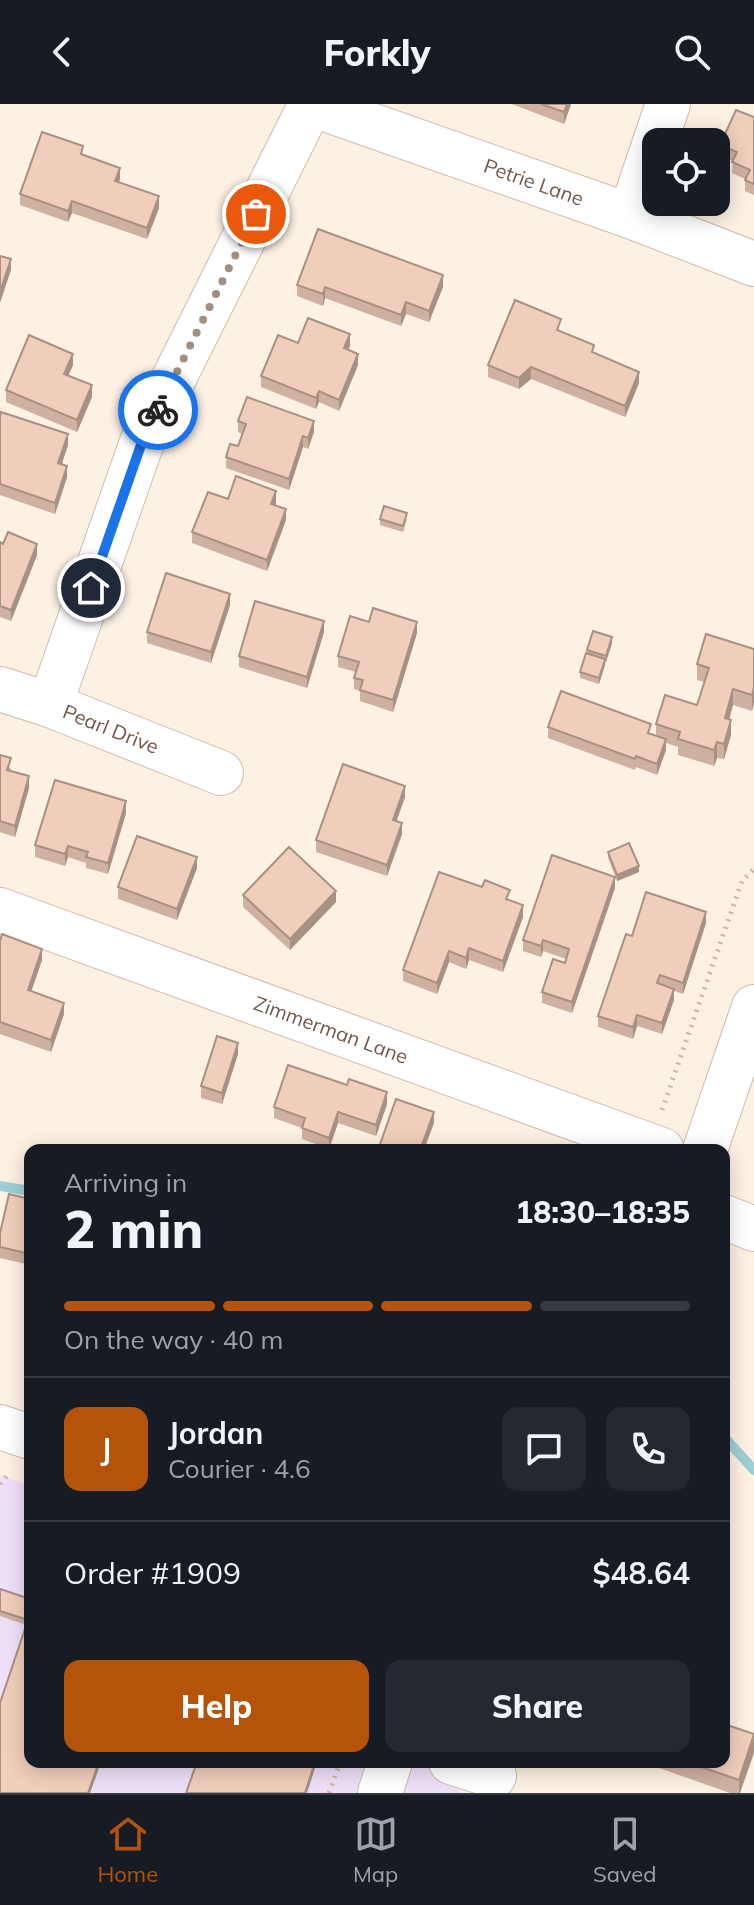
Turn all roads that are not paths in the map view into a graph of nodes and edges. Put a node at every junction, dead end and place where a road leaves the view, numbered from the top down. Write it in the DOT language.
graph roads {
  1 [pos="311,104"];
  2 [pos="668,104"];
  3 [pos="630,216"];
  4 [pos="754,264"];
  5 [pos="0,689"];
  6 [pos="50,705"];
  7 [pos="221,773"];
  8 [pos="0,910"];
  9 [pos="754,1007"];
  10 [pos="645,1144"];
  11 [pos="707,1144"];
  12 [pos="730,1219"];
  13 [pos="754,1229"];
  14 [pos="0,1427"];
  15 [pos="20,1454"];
  16 [pos="468,1768"];
  17 [pos="493,1777"];
  1 -- 3 [label="street, Petrie Lane"];
  1 -- 6 [label="street"];
  2 -- 3 [label="street"];
  3 -- 4 [label="street, Petrie Lane"];
  5 -- 6 [label="street, Pearl Drive"];
  6 -- 7 [label="street, Pearl Drive"];
  8 -- 10 [label="street, Zimmerman Lane"];
  9 -- 11 [label="street"];
  12 -- 13 [label="street"];
  14 -- 15 [label="street"];
  16 -- 17 [label="street"];
}
